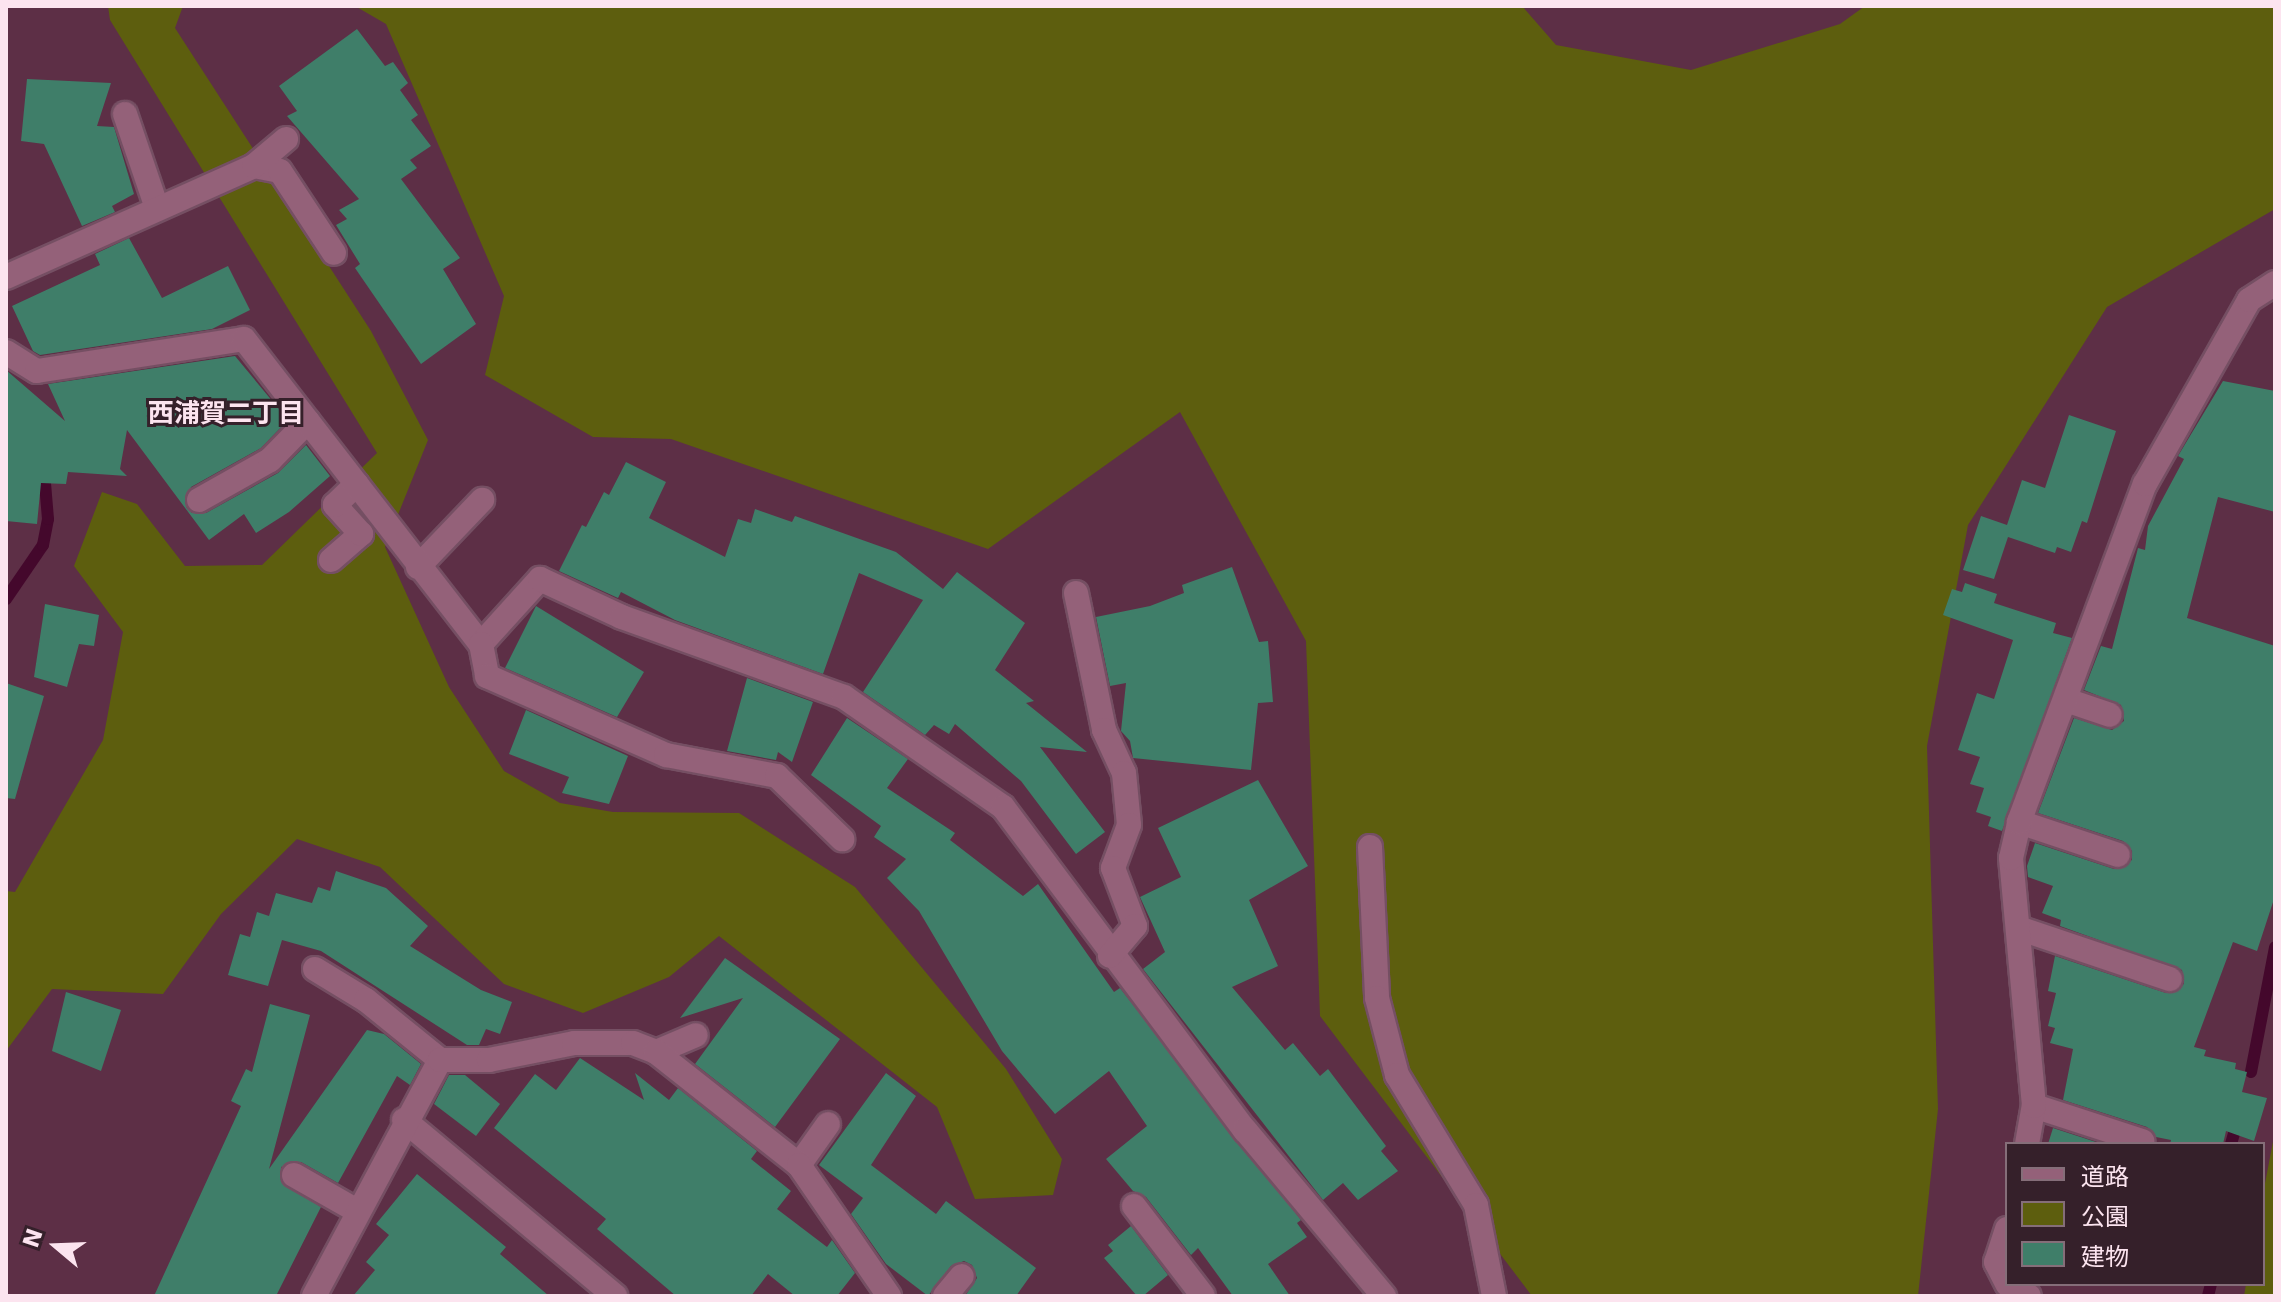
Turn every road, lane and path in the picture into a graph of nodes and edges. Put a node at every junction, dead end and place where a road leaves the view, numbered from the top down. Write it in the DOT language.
graph roads {
  1 [pos="125,114"];
  2 [pos="286,139"];
  3 [pos="254,166"];
  4 [pos="157,208"];
  5 [pos="334,253"];
  6 [pos="6,277"];
  7 [pos="2275,283"];
  8 [pos="6,352"];
  9 [pos="308,421"];
  10 [pos="357,484"];
  11 [pos="199,500"];
  12 [pos="482,500"];
  13 [pos="331,560"];
  14 [pos="418,567"];
  15 [pos="1076,593"];
  16 [pos="481,644"];
  17 [pos="2066,700"];
  18 [pos="2110,715"];
  19 [pos="2019,822"];
  20 [pos="842,839"];
  21 [pos="1370,847"];
  22 [pos="2118,855"];
  23 [pos="2021,929"];
  24 [pos="1110,956"];
  25 [pos="315,969"];
  26 [pos="2170,979"];
  27 [pos="696,1035"];
  28 [pos="656,1052"];
  29 [pos="440,1060"];
  30 [pos="2034,1106"];
  31 [pos="404,1120"];
  32 [pos="828,1124"];
  33 [pos="2142,1141"];
  34 [pos="2027,1142"];
  35 [pos="799,1165"];
  36 [pos="294,1175"];
  37 [pos="1134,1206"];
  38 [pos="357,1211"];
  39 [pos="2005,1235"];
  40 [pos="962,1276"];
  41 [pos="2005,1280"];
  42 [pos="2011,1286"];
  43 [pos="314,1296"];
  44 [pos="615,1296"];
  45 [pos="889,1296"];
  46 [pos="945,1296"];
  47 [pos="1203,1296"];
  48 [pos="1384,1296"];
  49 [pos="1494,1296"];
  50 [pos="2029,1296"];
  1 -- 4 [label="street"];
  2 -- 3 [label="street"];
  3 -- 4 [label="street"];
  3 -- 5 [label="street"];
  4 -- 6 [label="street"];
  7 -- 17 [label="street"];
  8 -- 9 [label="street"];
  9 -- 10 [label="street"];
  9 -- 11 [label="street"];
  10 -- 13 [label="street"];
  10 -- 14 [label="street"];
  12 -- 14 [label="street"];
  14 -- 16 [label="street"];
  15 -- 24 [label="street"];
  16 -- 20 [label="street"];
  16 -- 24 [label="street"];
  17 -- 18 [label="street"];
  17 -- 19 [label="street"];
  19 -- 22 [label="street"];
  19 -- 23 [label="street"];
  21 -- 49 [label="street"];
  23 -- 26 [label="street"];
  23 -- 30 [label="street"];
  24 -- 48 [label="street"];
  25 -- 29 [label="street"];
  27 -- 28 [label="street"];
  28 -- 29 [label="street"];
  28 -- 35 [label="street"];
  29 -- 31 [label="street"];
  30 -- 33 [label="street"];
  30 -- 34 [label="street"];
  31 -- 38 [label="street"];
  31 -- 44 [label="street"];
  32 -- 35 [label="street"];
  35 -- 45 [label="street"];
  36 -- 38 [label="street"];
  37 -- 47 [label="street"];
  38 -- 43 [label="street"];
  39 -- 41 [label="street"];
  40 -- 46 [label="street"];
  42 -- 50 [label="street"];
}
